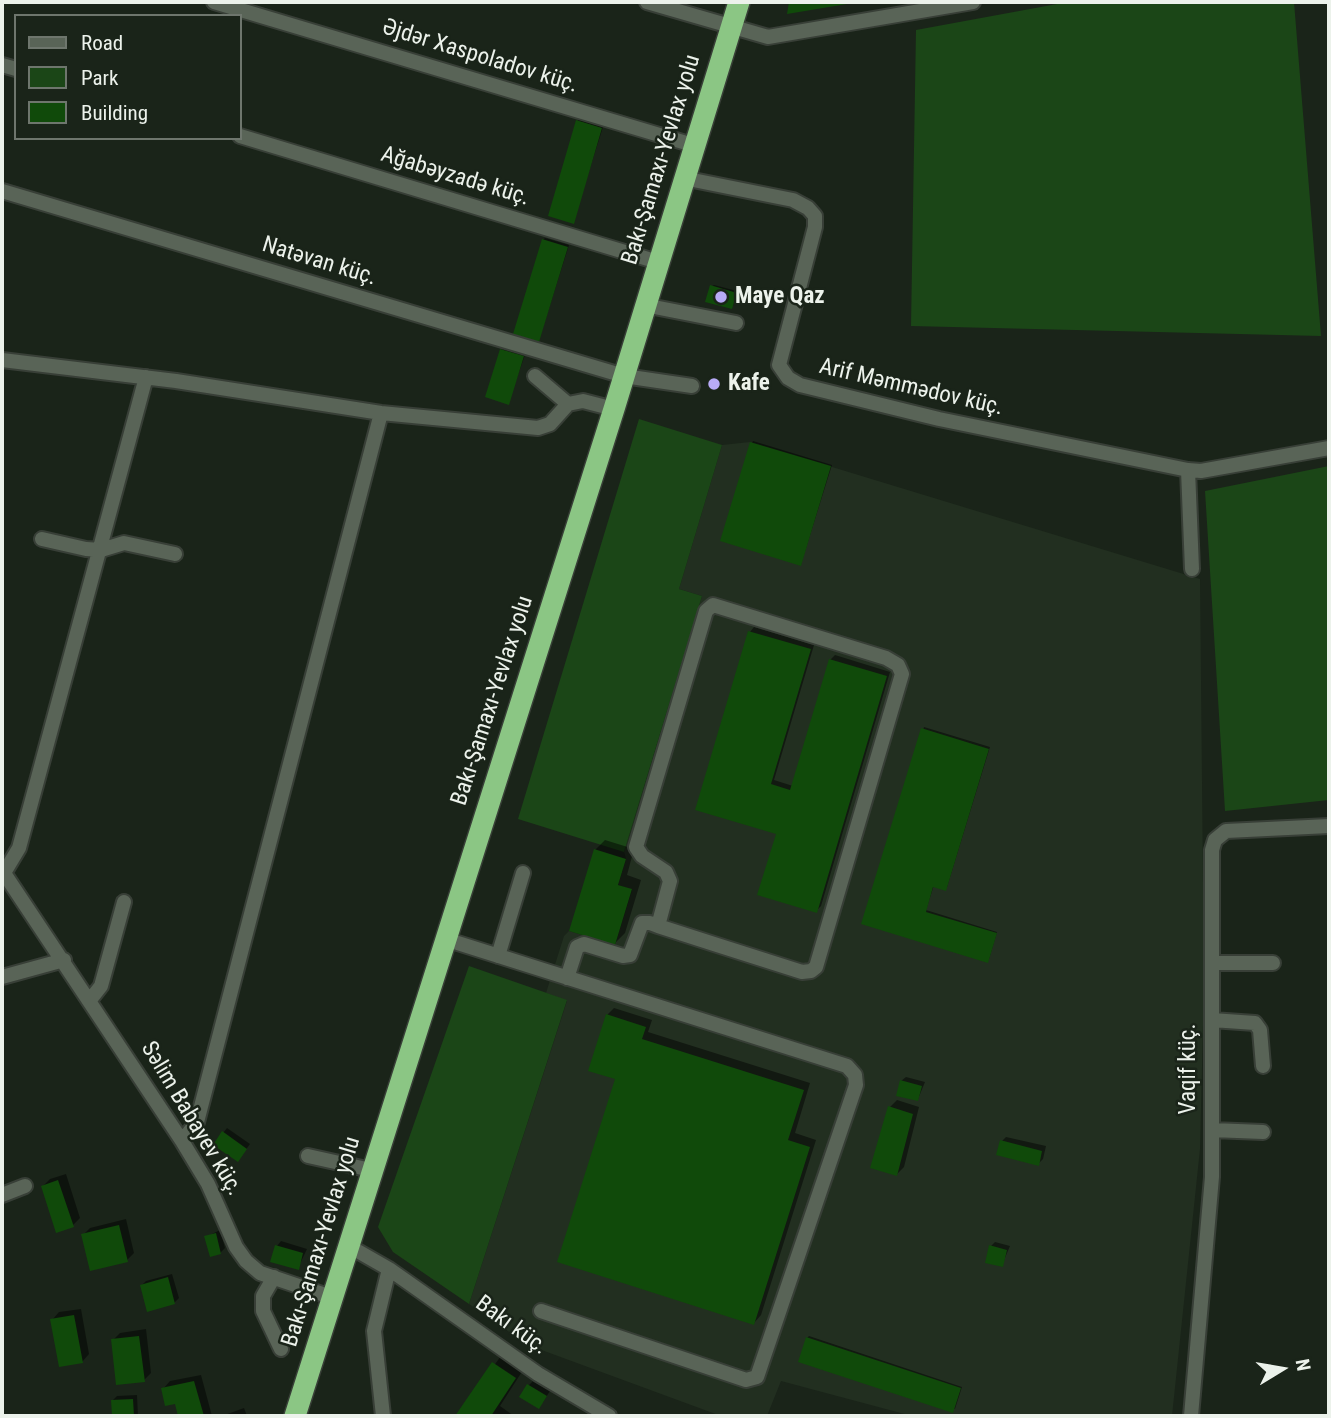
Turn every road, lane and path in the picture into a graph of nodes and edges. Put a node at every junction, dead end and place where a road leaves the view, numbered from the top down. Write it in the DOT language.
graph roads {
  1 [pos="214,2"];
  2 [pos="647,2"];
  3 [pos="739,2"];
  4 [pos="968,2"];
  5 [pos="731,27"];
  6 [pos="242,137"];
  7 [pos="693,145"];
  8 [pos="683,178"];
  9 [pos="2,191"];
  10 [pos="657,262"];
  11 [pos="644,305"];
  12 [pos="736,323"];
  13 [pos="2,360"];
  14 [pos="535,376"];
  15 [pos="624,376"];
  16 [pos="146,377"];
  17 [pos="692,386"];
  18 [pos="568,404"];
  19 [pos="614,409"];
  20 [pos="381,413"];
  21 [pos="1329,448"];
  22 [pos="1188,470"];
  23 [pos="42,539"];
  24 [pos="102,550"];
  25 [pos="175,554"];
  26 [pos="1192,569"];
  27 [pos="1329,826"];
  28 [pos="3,871"];
  29 [pos="523,873"];
  30 [pos="124,902"];
  31 [pos="658,926"];
  32 [pos="445,939"];
  33 [pos="498,956"];
  34 [pos="64,960"];
  35 [pos="1212,963"];
  36 [pos="1273,963"];
  37 [pos="2,977"];
  38 [pos="567,978"];
  39 [pos="90,1000"];
  40 [pos="1212,1020"];
  41 [pos="1263,1066"];
  42 [pos="1212,1130"];
  43 [pos="1263,1132"];
  44 [pos="182,1141"];
  45 [pos="308,1156"];
  46 [pos="371,1170"];
  47 [pos="25,1186"];
  48 [pos="2,1195"];
  49 [pos="347,1245"];
  50 [pos="389,1269"];
  51 [pos="274,1277"];
  52 [pos="331,1297"];
  53 [pos="541,1311"];
  54 [pos="281,1349"];
  55 [pos="295,1416"];
  56 [pos="383,1416"];
  57 [pos="609,1416"];
  58 [pos="1191,1416"];
  1 -- 7 [label="street, Əjdər Xaspoladov küç."];
  2 -- 5 [label="street"];
  3 -- 5 [label="highway, Bakı-Şamaxı-Yevlax yolu"];
  4 -- 5 [label="street"];
  5 -- 7 [label="highway, Bakı-Şamaxı-Yevlax yolu"];
  6 -- 10 [label="street, Ağabəyzadə küç."];
  7 -- 8 [label="highway, Bakı-Şamaxı-Yevlax yolu"];
  8 -- 10 [label="highway, Bakı-Şamaxı-Yevlax yolu"];
  8 -- 22 [label="street, Arif Məmmədov küç."];
  9 -- 15 [label="street, Natəvan küç."];
  10 -- 11 [label="highway, Bakı-Şamaxı-Yevlax yolu"];
  11 -- 12 [label="street"];
  11 -- 15 [label="highway, Bakı-Şamaxı-Yevlax yolu"];
  13 -- 16 [label="street"];
  14 -- 18 [label="street"];
  15 -- 17 [label="street, Natəvan küç."];
  15 -- 19 [label="highway, Bakı-Şamaxı-Yevlax yolu"];
  16 -- 20 [label="street"];
  16 -- 24 [label="street"];
  18 -- 19 [label="street"];
  18 -- 20 [label="street"];
  19 -- 32 [label="highway, Bakı-Şamaxı-Yevlax yolu"];
  20 -- 44 [label="street"];
  21 -- 22 [label="street, Arif Məmmədov küç."];
  22 -- 26 [label="street"];
  23 -- 24 [label="street"];
  24 -- 25 [label="street"];
  24 -- 28 [label="street"];
  27 -- 35 [label="street, Vaqif küç."];
  28 -- 34 [label="street, Səlim Babayev küç."];
  29 -- 33 [label="street"];
  30 -- 39 [label="street"];
  31 -- 31 [label="street"];
  31 -- 38 [label="street"];
  32 -- 33 [label="street"];
  32 -- 46 [label="highway, Bakı-Şamaxı-Yevlax yolu"];
  33 -- 38 [label="street"];
  34 -- 37 [label="street"];
  34 -- 39 [label="street, Səlim Babayev küç."];
  35 -- 36 [label="street"];
  35 -- 40 [label="street, Vaqif küç."];
  38 -- 53 [label="street"];
  39 -- 44 [label="street, Səlim Babayev küç."];
  40 -- 41 [label="street"];
  40 -- 42 [label="street, Vaqif küç."];
  42 -- 43 [label="street"];
  42 -- 58 [label="street, Vaqif küç."];
  44 -- 51 [label="street, Səlim Babayev küç."];
  45 -- 46 [label="street"];
  46 -- 49 [label="highway, Bakı-Şamaxı-Yevlax yolu"];
  47 -- 48 [label="street"];
  49 -- 50 [label="street, Bakı küç."];
  49 -- 52 [label="highway, Bakı-Şamaxı-Yevlax yolu"];
  50 -- 56 [label="street"];
  50 -- 57 [label="street, Bakı küç."];
  51 -- 52 [label="street, Səlim Babayev küç."];
  51 -- 54 [label="street"];
  52 -- 55 [label="highway, Bakı-Şamaxı-Yevlax yolu"];
}
